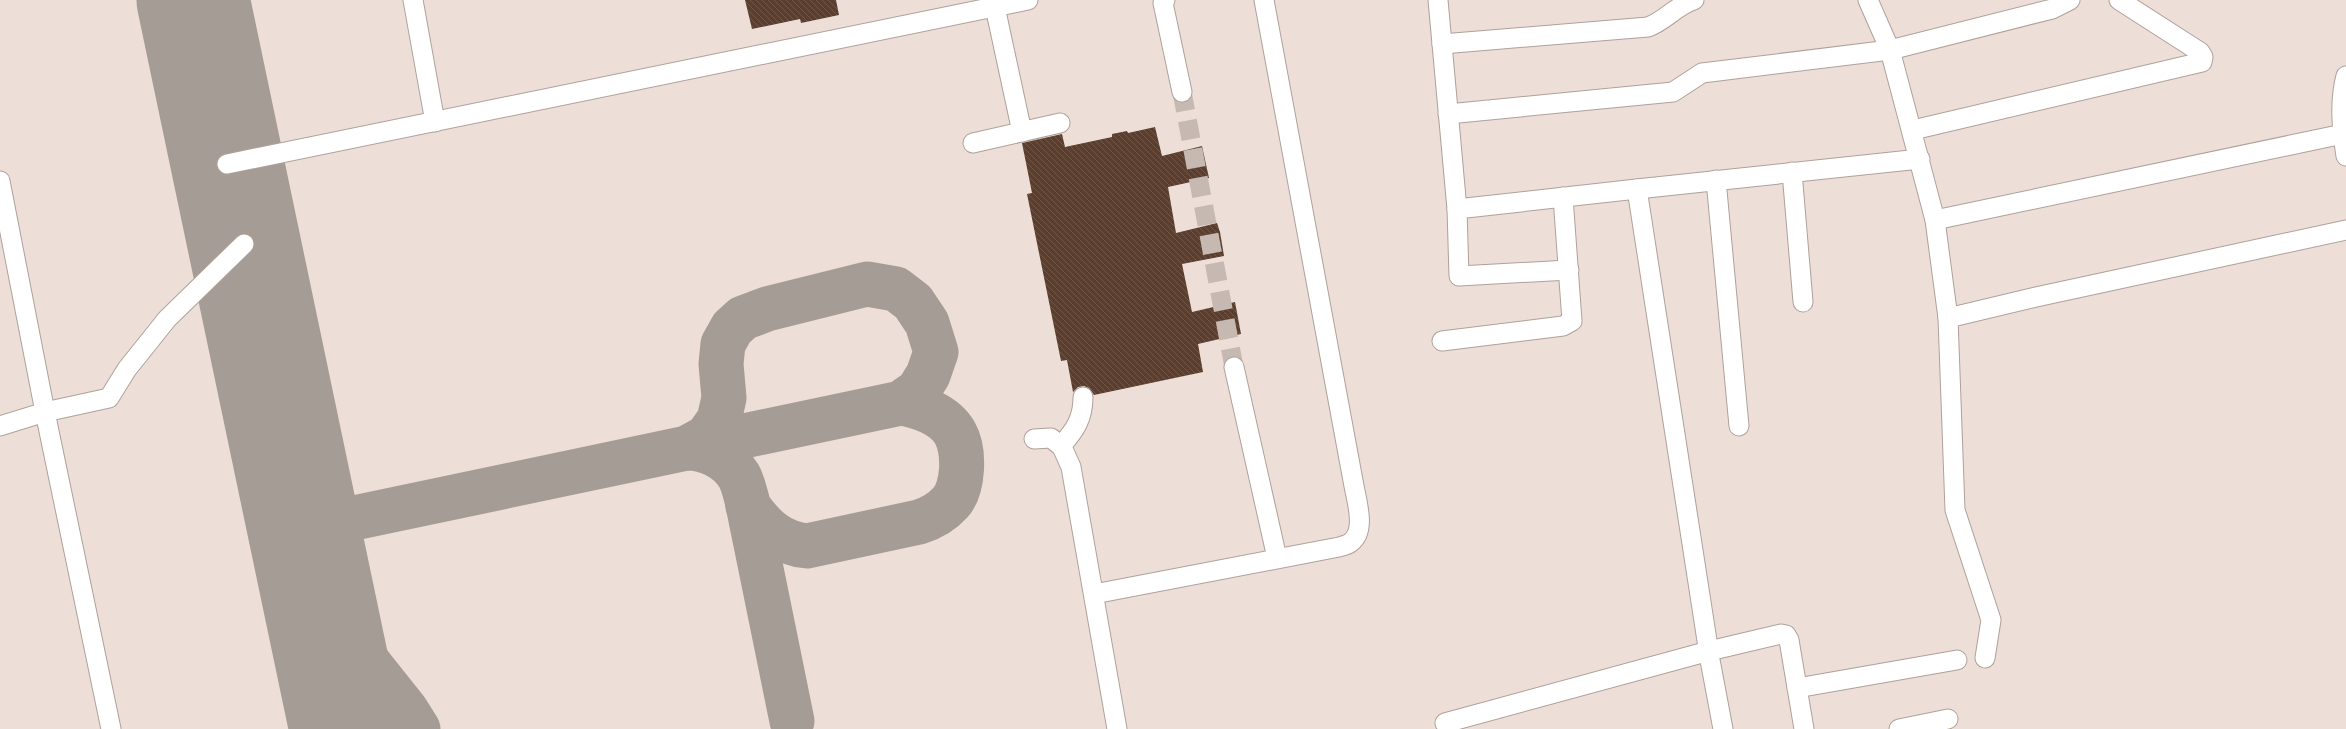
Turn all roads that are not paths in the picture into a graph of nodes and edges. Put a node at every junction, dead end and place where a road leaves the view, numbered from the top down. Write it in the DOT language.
graph roads {
  1 [pos="413,0"];
  2 [pos="1028,0"];
  3 [pos="1264,0"];
  4 [pos="1438,0"];
  5 [pos="1694,0"];
  6 [pos="1868,0"];
  7 [pos="2070,0"];
  8 [pos="2119,0"];
  9 [pos="1164,1"];
  10 [pos="995,7"];
  11 [pos="1442,44"];
  12 [pos="1890,50"];
  13 [pos="2346,76"];
  14 [pos="1182,92"];
  15 [pos="1448,114"];
  16 [pos="435,122"];
  17 [pos="1060,123"];
  18 [pos="1913,130"];
  19 [pos="1022,132"];
  20 [pos="2343,134"];
  21 [pos="973,143"];
  22 [pos="2346,156"];
  23 [pos="1920,159"];
  24 [pos="228,164"];
  25 [pos="1792,172"];
  26 [pos="1716,180"];
  27 [pos="0,181"];
  28 [pos="1637,189"];
  29 [pos="1563,197"];
  30 [pos="1457,209"];
  31 [pos="1935,220"];
  32 [pos="2346,230"];
  33 [pos="244,244"];
  34 [pos="1569,270"];
  35 [pos="1803,302"];
  36 [pos="1948,318"];
  37 [pos="1442,341"];
  38 [pos="1234,366"];
  39 [pos="1083,397"];
  40 [pos="45,412"];
  41 [pos="0,426"];
  42 [pos="1739,426"];
  43 [pos="1034,439"];
  44 [pos="1061,446"];
  45 [pos="1277,558"];
  46 [pos="1094,594"];
  47 [pos="1709,651"];
  48 [pos="1985,658"];
  49 [pos="1957,660"];
  50 [pos="1797,688"];
  51 [pos="1948,719"];
  52 [pos="1445,723"];
  53 [pos="111,729"];
  54 [pos="1117,729"];
  55 [pos="1723,729"];
  56 [pos="1804,729"];
  57 [pos="1898,729"];
  1 -- 16 [label="street"];
  2 -- 10 [label="street"];
  3 -- 45 [label="street"];
  4 -- 11 [label="street"];
  5 -- 11 [label="street"];
  6 -- 12 [label="street"];
  7 -- 12 [label="street"];
  8 -- 18 [label="street"];
  9 -- 14 [label="street"];
  10 -- 16 [label="street"];
  10 -- 19 [label="street"];
  11 -- 15 [label="street"];
  12 -- 15 [label="street"];
  12 -- 18 [label="street"];
  13 -- 20 [label="street"];
  15 -- 30 [label="street"];
  16 -- 24 [label="street"];
  17 -- 19 [label="street"];
  18 -- 23 [label="street"];
  19 -- 21 [label="street"];
  20 -- 22 [label="street"];
  20 -- 31 [label="street"];
  23 -- 25 [label="street"];
  23 -- 31 [label="street"];
  25 -- 26 [label="street"];
  25 -- 35 [label="street"];
  26 -- 28 [label="street"];
  26 -- 42 [label="street"];
  27 -- 40 [label="street"];
  28 -- 29 [label="street"];
  28 -- 47 [label="street"];
  29 -- 30 [label="street"];
  29 -- 34 [label="street"];
  30 -- 34 [label="street"];
  31 -- 36 [label="street"];
  32 -- 36 [label="street"];
  33 -- 40 [label="street"];
  34 -- 37 [label="street"];
  36 -- 48 [label="street"];
  38 -- 45 [label="street"];
  39 -- 44 [label="street"];
  40 -- 41 [label="street"];
  40 -- 53 [label="street"];
  43 -- 44 [label="street"];
  44 -- 46 [label="street"];
  45 -- 46 [label="street"];
  46 -- 54 [label="street"];
  47 -- 50 [label="street"];
  47 -- 52 [label="street"];
  47 -- 55 [label="street"];
  49 -- 50 [label="street"];
  50 -- 56 [label="street"];
  51 -- 57 [label="street"];
}
